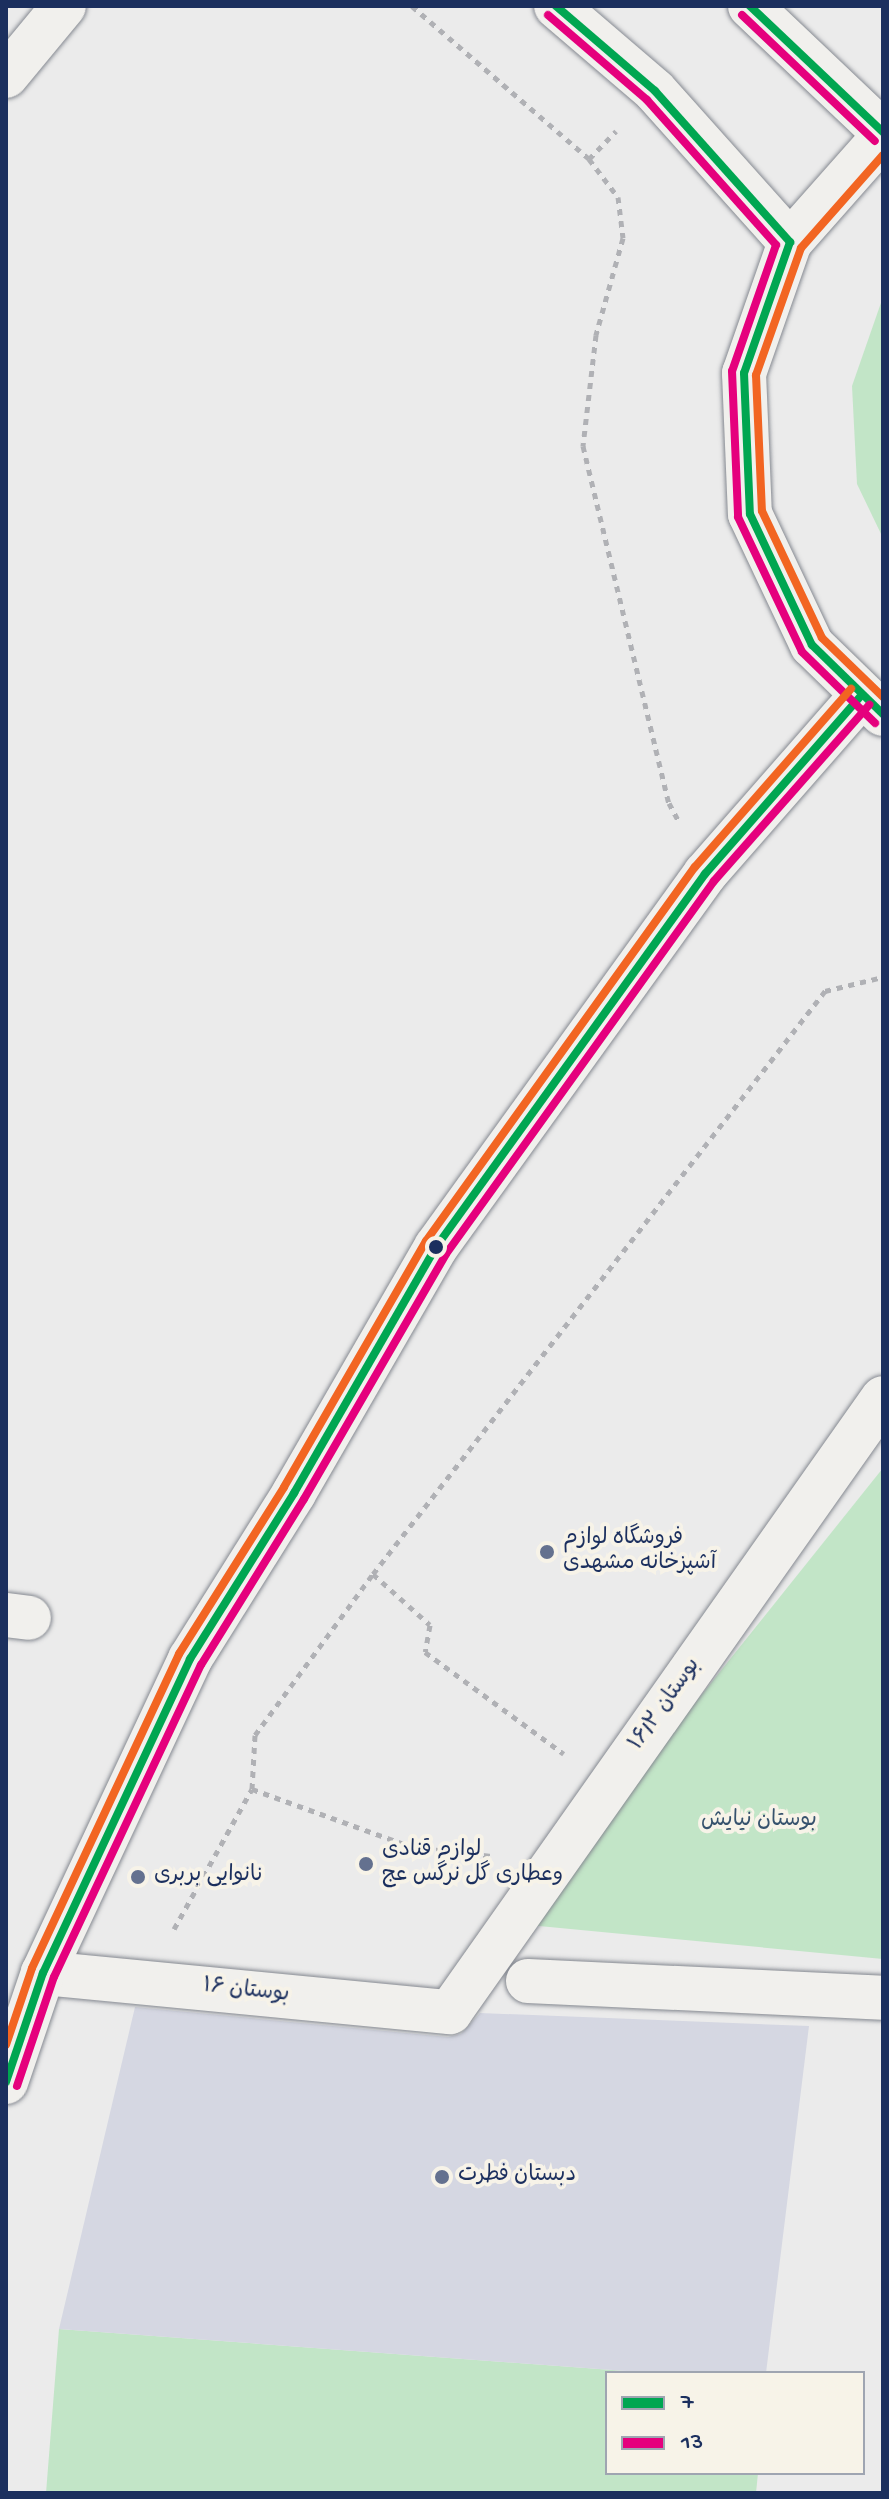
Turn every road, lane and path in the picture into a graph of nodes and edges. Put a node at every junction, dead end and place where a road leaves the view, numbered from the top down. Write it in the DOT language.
graph roads {
  1 [pos="64,6"];
  2 [pos="412,6"];
  3 [pos="556,6"];
  4 [pos="750,6"];
  5 [pos="6,76"];
  6 [pos="883,134"];
  7 [pos="790,242"];
  8 [pos="871,705"];
  9 [pos="705,874"];
  10 [pos="883,977"];
  11 [pos="883,1398"];
  12 [pos="373,1574"];
  13 [pos="609,1787"];
  14 [pos="252,1789"];
  15 [pos="554,1863"];
  16 [pos="43,1973"];
  17 [pos="528,1981"];
  18 [pos="145,1982"];
  19 [pos="883,1998"];
  20 [pos="450,2012"];
  21 [pos="6,2082"];
  1 -- 5 [label="street"];
  2 -- 9 [label="path"];
  3 -- 7 [label="street"];
  4 -- 6 [label="street"];
  6 -- 7 [label="street"];
  7 -- 8 [label="street"];
  8 -- 9 [label="street"];
  9 -- 16 [label="street"];
  10 -- 12 [label="path"];
  11 -- 13 [label="street, بوستان ۱۶/۲"];
  12 -- 13 [label="path"];
  12 -- 14 [label="path"];
  13 -- 15 [label="street, بوستان ۱۶/۲"];
  14 -- 15 [label="path"];
  14 -- 18 [label="path"];
  15 -- 20 [label="street, بوستان ۱۶/۲"];
  16 -- 18 [label="street, بوستان ۱۶"];
  16 -- 21 [label="street"];
  17 -- 19 [label="street"];
  18 -- 20 [label="street, بوستان ۱۶"];
}
